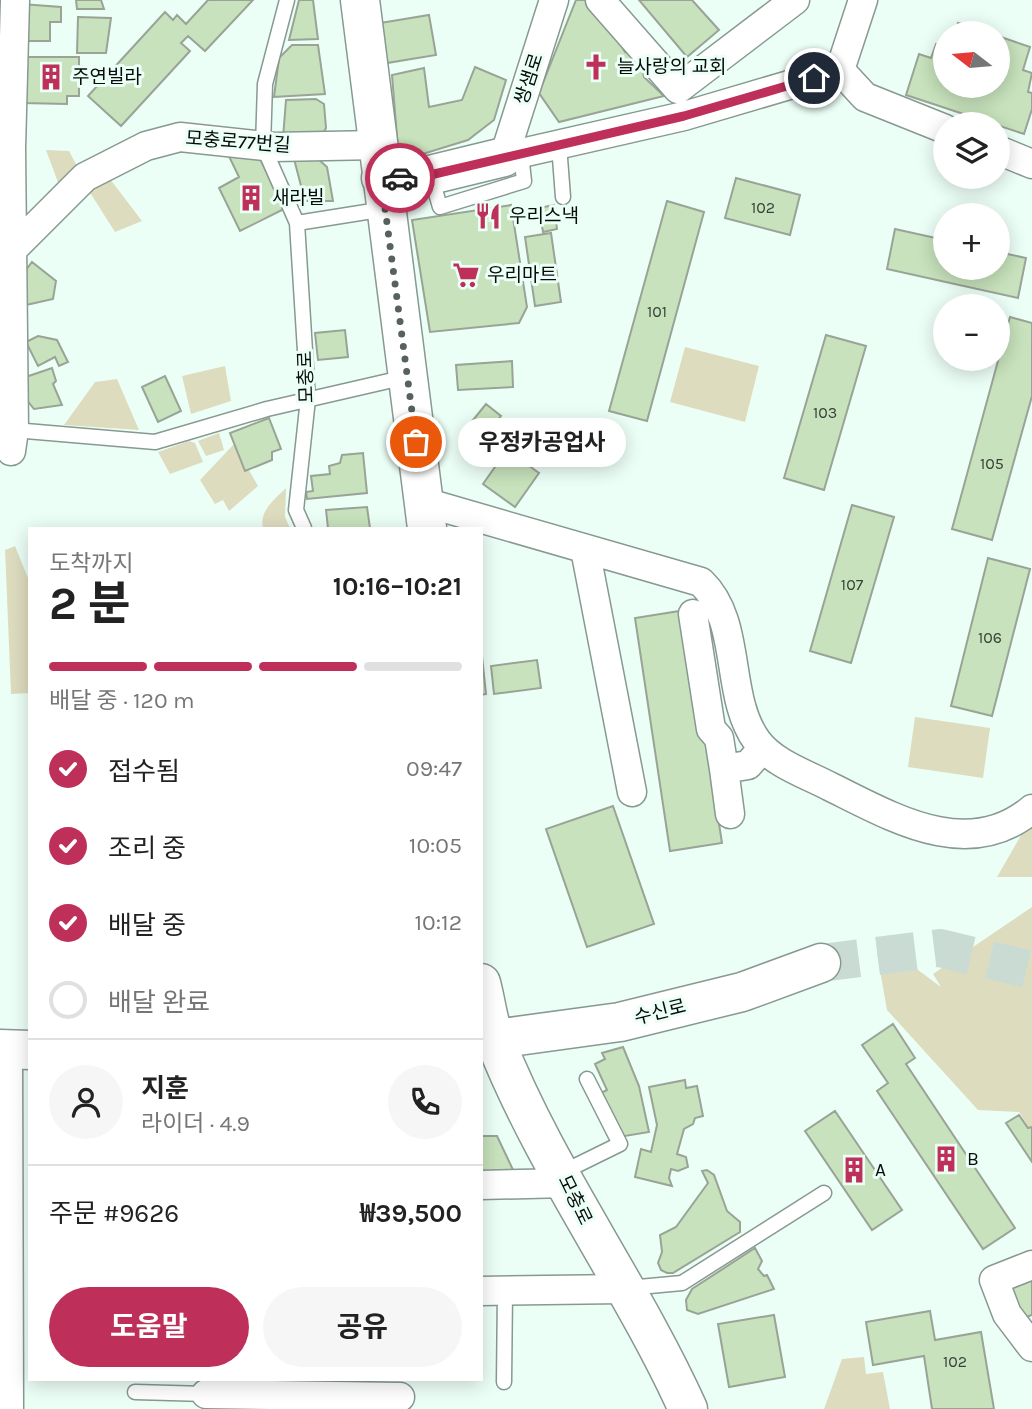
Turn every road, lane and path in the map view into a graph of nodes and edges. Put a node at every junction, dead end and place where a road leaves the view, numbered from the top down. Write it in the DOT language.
graph roads {
  1 [pos="15,0"];
  2 [pos="287,0"];
  3 [pos="360,0"];
  4 [pos="554,0"];
  5 [pos="600,0"];
  6 [pos="795,0"];
  7 [pos="863,0"];
  8 [pos="840,70"];
  9 [pos="933,124"];
  10 [pos="559,145"];
  11 [pos="263,146"];
  12 [pos="6,148"];
  13 [pos="1010,155"];
  14 [pos="513,156"];
  15 [pos="1032,164"];
  16 [pos="381,177"];
  17 [pos="563,197"];
  18 [pos="297,223"];
  19 [pos="12,250"];
  20 [pos="406,377"];
  21 [pos="308,399"];
  22 [pos="13,441"];
  23 [pos="426,515"];
  24 [pos="304,527"];
  25 [pos="482,527"];
  26 [pos="483,527"];
  27 [pos="586,549"];
  28 [pos="693,614"];
  29 [pos="763,748"];
  30 [pos="724,769"];
  31 [pos="632,792"];
  32 [pos="1032,809"];
  33 [pos="730,814"];
  34 [pos="821,963"];
  35 [pos="483,999"];
  36 [pos="488,1039"];
  37 [pos="13,1050"];
  38 [pos="587,1079"];
  39 [pos="564,1178"];
  40 [pos="483,1185"];
  41 [pos="19,1187"];
  42 [pos="824,1193"];
  43 [pos="1032,1265"];
  44 [pos="623,1289"];
  45 [pos="19,1290"];
  46 [pos="493,1291"];
  47 [pos="1029,1336"];
  48 [pos="504,1382"];
  49 [pos="135,1392"];
  50 [pos="206,1394"];
  51 [pos="400,1395"];
  52 [pos="9,1409"];
  53 [pos="688,1409"];
  1 -- 12 [label="street"];
  2 -- 11 [label="lane, 모충로"];
  3 -- 16 [label="main road"];
  4 -- 14 [label="street, 쌍샘로"];
  5 -- 6 [label="street"];
  7 -- 8 [label="street"];
  8 -- 9 [label="street"];
  8 -- 10 [label="street"];
  10 -- 14 [label="street"];
  10 -- 17 [label="lane"];
  11 -- 16 [label="street, 모충로77번길"];
  11 -- 18 [label="lane, 모충로"];
  11 -- 19 [label="street, 모충로77번길"];
  12 -- 19 [label="street"];
  13 -- 15 [label="street"];
  14 -- 16 [label="main road"];
  16 -- 18 [label="lane"];
  16 -- 20 [label="main road"];
  18 -- 21 [label="lane, 모충로"];
  19 -- 22 [label="street"];
  20 -- 21 [label="lane"];
  20 -- 23 [label="main road"];
  21 -- 22 [label="lane"];
  21 -- 24 [label="lane, 모충로"];
  23 -- 25 [label="street"];
  26 -- 27 [label="street"];
  27 -- 29 [label="street"];
  27 -- 31 [label="street"];
  28 -- 30 [label="street"];
  29 -- 30 [label="street"];
  29 -- 32 [label="street"];
  30 -- 33 [label="street"];
  34 -- 36 [label="main road, 수신로"];
  35 -- 36 [label="main road, 모충로"];
  36 -- 39 [label="main road, 모충로"];
  37 -- 41 [label="street"];
  38 -- 39 [label="lane"];
  39 -- 40 [label="street"];
  39 -- 44 [label="main road, 모충로"];
  41 -- 45 [label="street"];
  42 -- 44 [label="lane"];
  43 -- 47 [label="street"];
  44 -- 46 [label="street"];
  44 -- 53 [label="main road, 모충로"];
  45 -- 52 [label="street"];
  46 -- 48 [label="lane"];
  49 -- 50 [label="lane"];
  50 -- 51 [label="street"];
}
